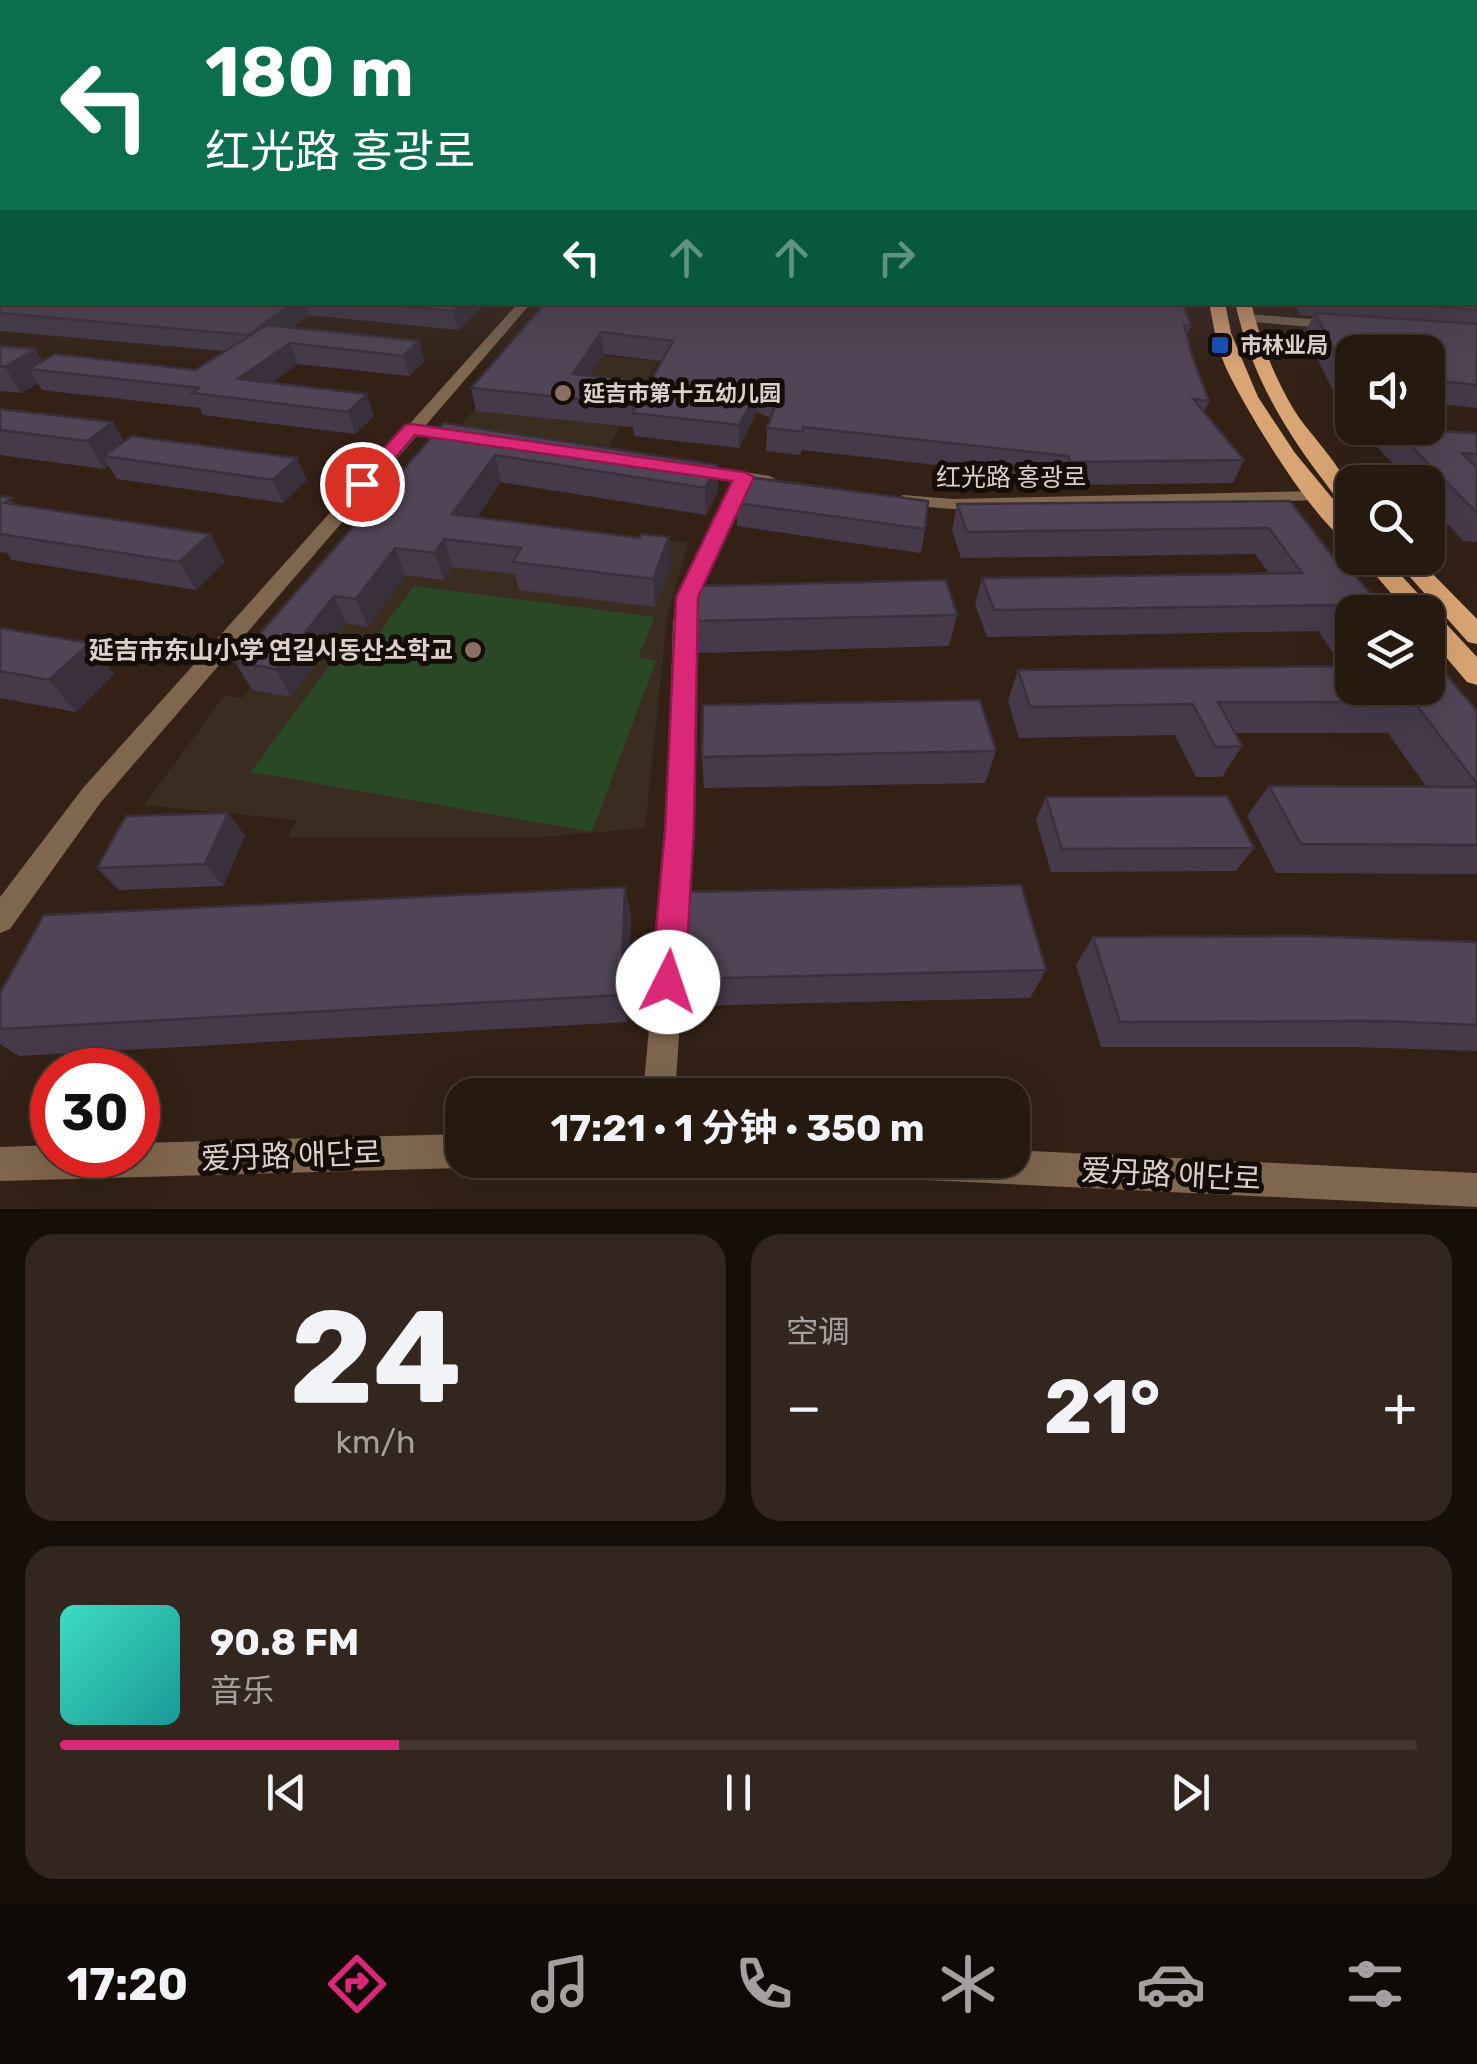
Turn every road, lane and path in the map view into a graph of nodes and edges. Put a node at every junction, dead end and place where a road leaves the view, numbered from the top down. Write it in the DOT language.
graph roads {
  1 [pos="523,305"];
  2 [pos="1218,305"];
  3 [pos="1245,310"];
  4 [pos="1345,326"];
  5 [pos="411,429"];
  6 [pos="489,440"];
  7 [pos="666,466"];
  8 [pos="744,477"];
  9 [pos="1335,477"];
  10 [pos="784,483"];
  11 [pos="878,496"];
  12 [pos="1318,496"];
  13 [pos="1335,516"];
  14 [pos="1387,575"];
  15 [pos="1420,575"];
  16 [pos="1406,595"];
  17 [pos="1477,635"];
  18 [pos="1445,639"];
  19 [pos="1477,676"];
  20 [pos="0,920"];
  21 [pos="660,1078"];
  22 [pos="445,1151"];
  23 [pos="0,1164"];
  24 [pos="1030,1168"];
  25 [pos="1477,1190"];
  1 -- 5 [label="street"];
  2 -- 12 [label="main road"];
  3 -- 4 [label="street"];
  3 -- 9 [label="main road"];
  5 -- 6 [label="street"];
  5 -- 20 [label="street"];
  7 -- 8 [label="street"];
  8 -- 10 [label="street"];
  8 -- 21 [label="street"];
  11 -- 12 [label="street, 红光路 홍광로"];
  12 -- 13 [label="main road"];
  14 -- 16 [label="main road"];
  15 -- 17 [label="main road"];
  18 -- 19 [label="main road"];
  22 -- 23 [label="street, 爱丹路 애단로"];
  24 -- 25 [label="street, 爱丹路 애단로"];
}
